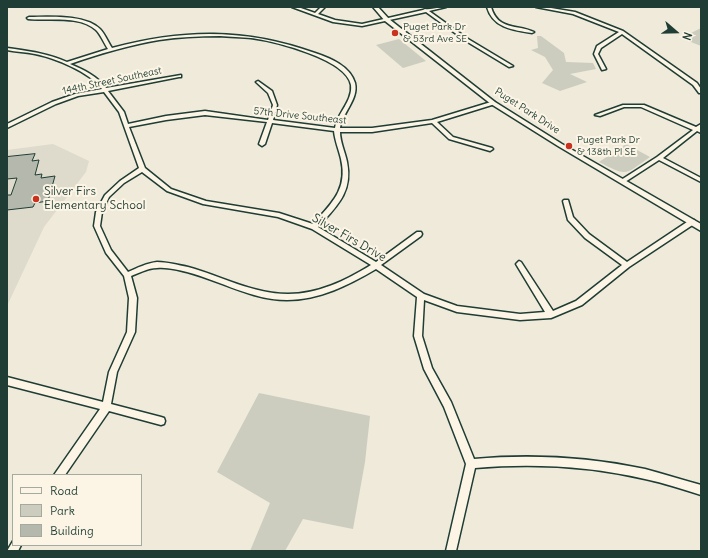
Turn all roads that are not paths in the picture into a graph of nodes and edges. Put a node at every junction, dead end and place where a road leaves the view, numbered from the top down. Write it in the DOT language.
graph roads {
  1 [pos="294,7"];
  2 [pos="324,7"];
  3 [pos="375,7"];
  4 [pos="422,7"];
  5 [pos="444,7"];
  6 [pos="489,7"];
  7 [pos="538,7"];
  8 [pos="427,11"];
  9 [pos="316,14"];
  10 [pos="29,18"];
  11 [pos="387,20"];
  12 [pos="532,32"];
  13 [pos="622,32"];
  14 [pos="7,49"];
  15 [pos="110,49"];
  16 [pos="68,63"];
  17 [pos="511,66"];
  18 [pos="604,69"];
  19 [pos="179,76"];
  20 [pos="258,82"];
  21 [pos="695,84"];
  22 [pos="701,84"];
  23 [pos="107,91"];
  24 [pos="701,92"];
  25 [pos="493,102"];
  26 [pos="598,114"];
  27 [pos="433,121"];
  28 [pos="269,122"];
  29 [pos="7,126"];
  30 [pos="127,126"];
  31 [pos="699,129"];
  32 [pos="337,130"];
  33 [pos="262,144"];
  34 [pos="490,149"];
  35 [pos="659,158"];
  36 [pos="142,169"];
  37 [pos="701,180"];
  38 [pos="623,181"];
  39 [pos="566,201"];
  40 [pos="692,222"];
  41 [pos="314,227"];
  42 [pos="701,228"];
  43 [pos="419,234"];
  44 [pos="519,264"];
  45 [pos="627,265"];
  46 [pos="377,266"];
  47 [pos="127,275"];
  48 [pos="421,296"];
  49 [pos="551,315"];
  50 [pos="7,381"];
  51 [pos="106,408"];
  52 [pos="161,421"];
  53 [pos="471,464"];
  54 [pos="60,474"];
  55 [pos="701,490"];
  56 [pos="451,551"];
  1 -- 9 [label="street"];
  2 -- 9 [label="street"];
  3 -- 11 [label="street, Puget Park Drive"];
  4 -- 8 [label="street"];
  5 -- 8 [label="street"];
  6 -- 12 [label="street"];
  7 -- 13 [label="street"];
  8 -- 11 [label="street"];
  8 -- 17 [label="street"];
  9 -- 11 [label="street"];
  10 -- 15 [label="street"];
  11 -- 25 [label="street, Puget Park Drive"];
  13 -- 18 [label="street"];
  13 -- 21 [label="street"];
  14 -- 16 [label="street"];
  15 -- 16 [label="street"];
  15 -- 32 [label="street"];
  16 -- 23 [label="street"];
  19 -- 23 [label="street, 144th Street Southeast"];
  20 -- 28 [label="street"];
  21 -- 22 [label="street"];
  21 -- 24 [label="street"];
  23 -- 29 [label="street, 144th Street Southeast"];
  23 -- 30 [label="street"];
  25 -- 27 [label="street, 57th Drive Southeast"];
  25 -- 38 [label="street, Puget Park Drive"];
  26 -- 31 [label="street"];
  27 -- 32 [label="street, 57th Drive Southeast"];
  27 -- 34 [label="street"];
  28 -- 30 [label="street, 57th Drive Southeast"];
  28 -- 32 [label="street, 57th Drive Southeast"];
  28 -- 33 [label="street"];
  30 -- 36 [label="street"];
  31 -- 35 [label="street"];
  32 -- 41 [label="street"];
  35 -- 37 [label="street"];
  35 -- 38 [label="street"];
  36 -- 41 [label="street, Silver Firs Drive"];
  36 -- 47 [label="street"];
  38 -- 40 [label="street, Puget Park Drive"];
  39 -- 45 [label="street"];
  40 -- 42 [label="street, Puget Park Drive"];
  40 -- 45 [label="street, Silver Firs Drive"];
  41 -- 46 [label="street, Silver Firs Drive"];
  43 -- 46 [label="street"];
  44 -- 49 [label="street"];
  45 -- 49 [label="street, Silver Firs Drive"];
  46 -- 47 [label="street"];
  46 -- 48 [label="street, Silver Firs Drive"];
  47 -- 51 [label="street"];
  48 -- 49 [label="street, Silver Firs Drive"];
  48 -- 53 [label="street"];
  50 -- 51 [label="street"];
  51 -- 52 [label="street"];
  51 -- 54 [label="street"];
  53 -- 55 [label="street"];
  53 -- 56 [label="street"];
}
